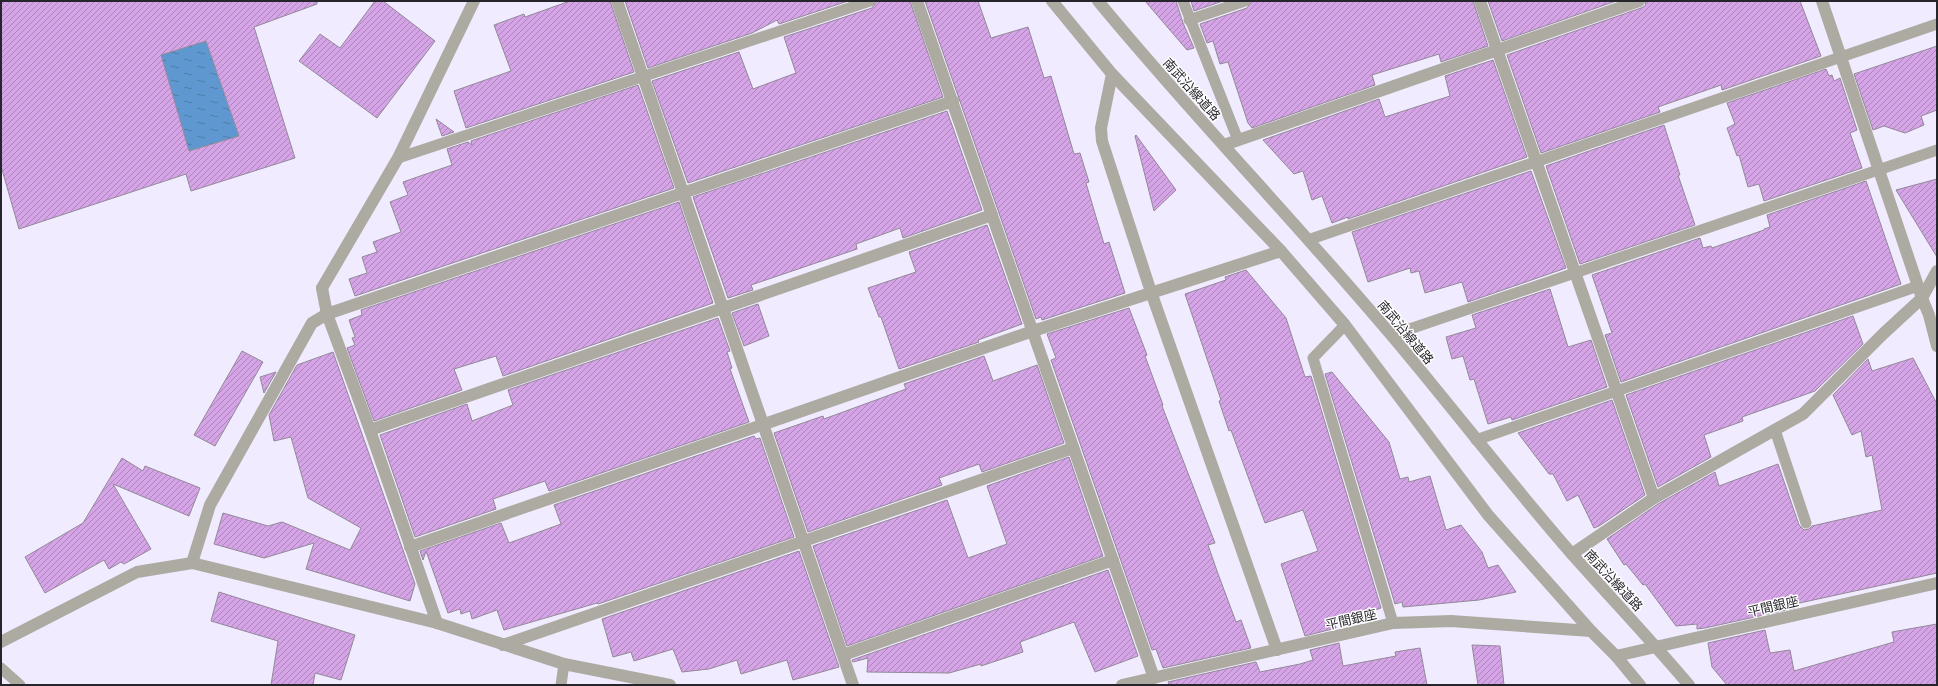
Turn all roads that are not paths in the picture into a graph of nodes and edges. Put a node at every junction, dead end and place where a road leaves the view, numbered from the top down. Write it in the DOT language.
graph roads {
  1 [pos="474,1"];
  2 [pos="617,1"];
  3 [pos="870,1"];
  4 [pos="917,1"];
  5 [pos="1052,1"];
  6 [pos="1098,1"];
  7 [pos="1183,1"];
  8 [pos="1245,1"];
  9 [pos="1480,1"];
  10 [pos="1639,1"];
  11 [pos="1822,1"];
  12 [pos="1189,20"];
  13 [pos="1937,24"];
  14 [pos="1497,50"];
  15 [pos="1841,57"];
  16 [pos="1112,74"];
  17 [pos="643,76"];
  18 [pos="953,101"];
  19 [pos="1238,140"];
  20 [pos="1224,145"];
  21 [pos="1937,150"];
  22 [pos="398,158"];
  23 [pos="1537,162"];
  24 [pos="1878,169"];
  25 [pos="683,193"];
  26 [pos="992,215"];
  27 [pos="1308,240"];
  28 [pos="1281,251"];
  29 [pos="1937,271"];
  30 [pos="1576,274"];
  31 [pos="1918,286"];
  32 [pos="1151,292"];
  33 [pos="1922,298"];
  34 [pos="723,308"];
  35 [pos="327,314"];
  36 [pos="1345,325"];
  37 [pos="1033,331"];
  38 [pos="1392,335"];
  39 [pos="1937,346"];
  40 [pos="1617,391"];
  41 [pos="763,423"];
  42 [pos="370,430"];
  43 [pos="1775,430"];
  44 [pos="1476,440"];
  45 [pos="1073,448"];
  46 [pos="1654,498"];
  47 [pos="1806,523"];
  48 [pos="803,541"];
  49 [pos="410,547"];
  50 [pos="1572,554"];
  51 [pos="1113,560"];
  52 [pos="192,563"];
  53 [pos="1937,583"];
  54 [pos="437,623"];
  55 [pos="1393,623"];
  56 [pos="1591,631"];
  57 [pos="1,642"];
  58 [pos="503,645"];
  59 [pos="1658,648"];
  60 [pos="1277,650"];
  61 [pos="843,655"];
  62 [pos="1616,656"];
  63 [pos="564,664"];
  64 [pos="1,668"];
  65 [pos="1154,678"];
  66 [pos="20,685"];
  67 [pos="561,685"];
  68 [pos="670,685"];
  69 [pos="853,685"];
  70 [pos="1122,685"];
  71 [pos="1640,685"];
  72 [pos="1689,685"];
  1 -- 22 [label="street"];
  2 -- 17 [label="street"];
  3 -- 17 [label="lane"];
  4 -- 18 [label="street"];
  5 -- 16 [label="street"];
  6 -- 20 [label="street, 南武沿線道路"];
  7 -- 12 [label="lane"];
  8 -- 12 [label="lane"];
  9 -- 14 [label="street"];
  10 -- 14 [label="street"];
  11 -- 15 [label="street"];
  12 -- 19 [label="lane"];
  13 -- 15 [label="lane"];
  14 -- 19 [label="street"];
  14 -- 23 [label="street"];
  15 -- 23 [label="lane"];
  15 -- 24 [label="street"];
  16 -- 28 [label="street"];
  16 -- 32 [label="street"];
  17 -- 22 [label="lane"];
  17 -- 25 [label="street"];
  18 -- 25 [label="street"];
  18 -- 26 [label="street"];
  19 -- 20 [label="street"];
  20 -- 27 [label="street, 南武沿線道路"];
  21 -- 24 [label="lane"];
  22 -- 35 [label="street"];
  23 -- 27 [label="lane"];
  23 -- 30 [label="street"];
  24 -- 30 [label="lane"];
  24 -- 31 [label="street"];
  25 -- 34 [label="street"];
  25 -- 35 [label="street"];
  26 -- 34 [label="street"];
  26 -- 37 [label="street"];
  27 -- 38 [label="street, 南武沿線道路"];
  28 -- 32 [label="street"];
  28 -- 36 [label="street"];
  29 -- 33 [label="street"];
  30 -- 38 [label="lane"];
  30 -- 40 [label="street"];
  31 -- 33 [label="street"];
  31 -- 40 [label="lane"];
  32 -- 37 [label="street"];
  32 -- 60 [label="street"];
  33 -- 39 [label="street"];
  33 -- 43 [label="street"];
  34 -- 41 [label="street"];
  34 -- 42 [label="street"];
  35 -- 42 [label="street"];
  35 -- 52 [label="street"];
  36 -- 55 [label="lane"];
  36 -- 56 [label="street"];
  37 -- 41 [label="street"];
  37 -- 45 [label="street"];
  38 -- 44 [label="street, 南武沿線道路"];
  40 -- 44 [label="lane"];
  40 -- 46 [label="street"];
  41 -- 48 [label="street"];
  41 -- 49 [label="street"];
  42 -- 49 [label="street"];
  43 -- 46 [label="street"];
  43 -- 47 [label="lane"];
  44 -- 50 [label="street, 南武沿線道路"];
  45 -- 48 [label="street"];
  45 -- 51 [label="street"];
  46 -- 50 [label="street"];
  48 -- 58 [label="street"];
  48 -- 61 [label="street"];
  49 -- 54 [label="street"];
  50 -- 59 [label="street, 南武沿線道路"];
  51 -- 61 [label="street"];
  51 -- 65 [label="street"];
  52 -- 54 [label="street"];
  52 -- 57 [label="street"];
  53 -- 59 [label="street, 平間銀座"];
  54 -- 58 [label="street"];
  55 -- 56 [label="street, 平間銀座"];
  55 -- 60 [label="street, 平間銀座"];
  56 -- 62 [label="street"];
  58 -- 63 [label="street"];
  59 -- 62 [label="street, 平間銀座"];
  59 -- 72 [label="street, 南武沿線道路"];
  60 -- 65 [label="street, 平間銀座"];
  61 -- 69 [label="street"];
  62 -- 71 [label="street"];
  63 -- 67 [label="lane"];
  63 -- 68 [label="street"];
  64 -- 66 [label="lane"];
  65 -- 70 [label="street, 平間銀座"];
}
